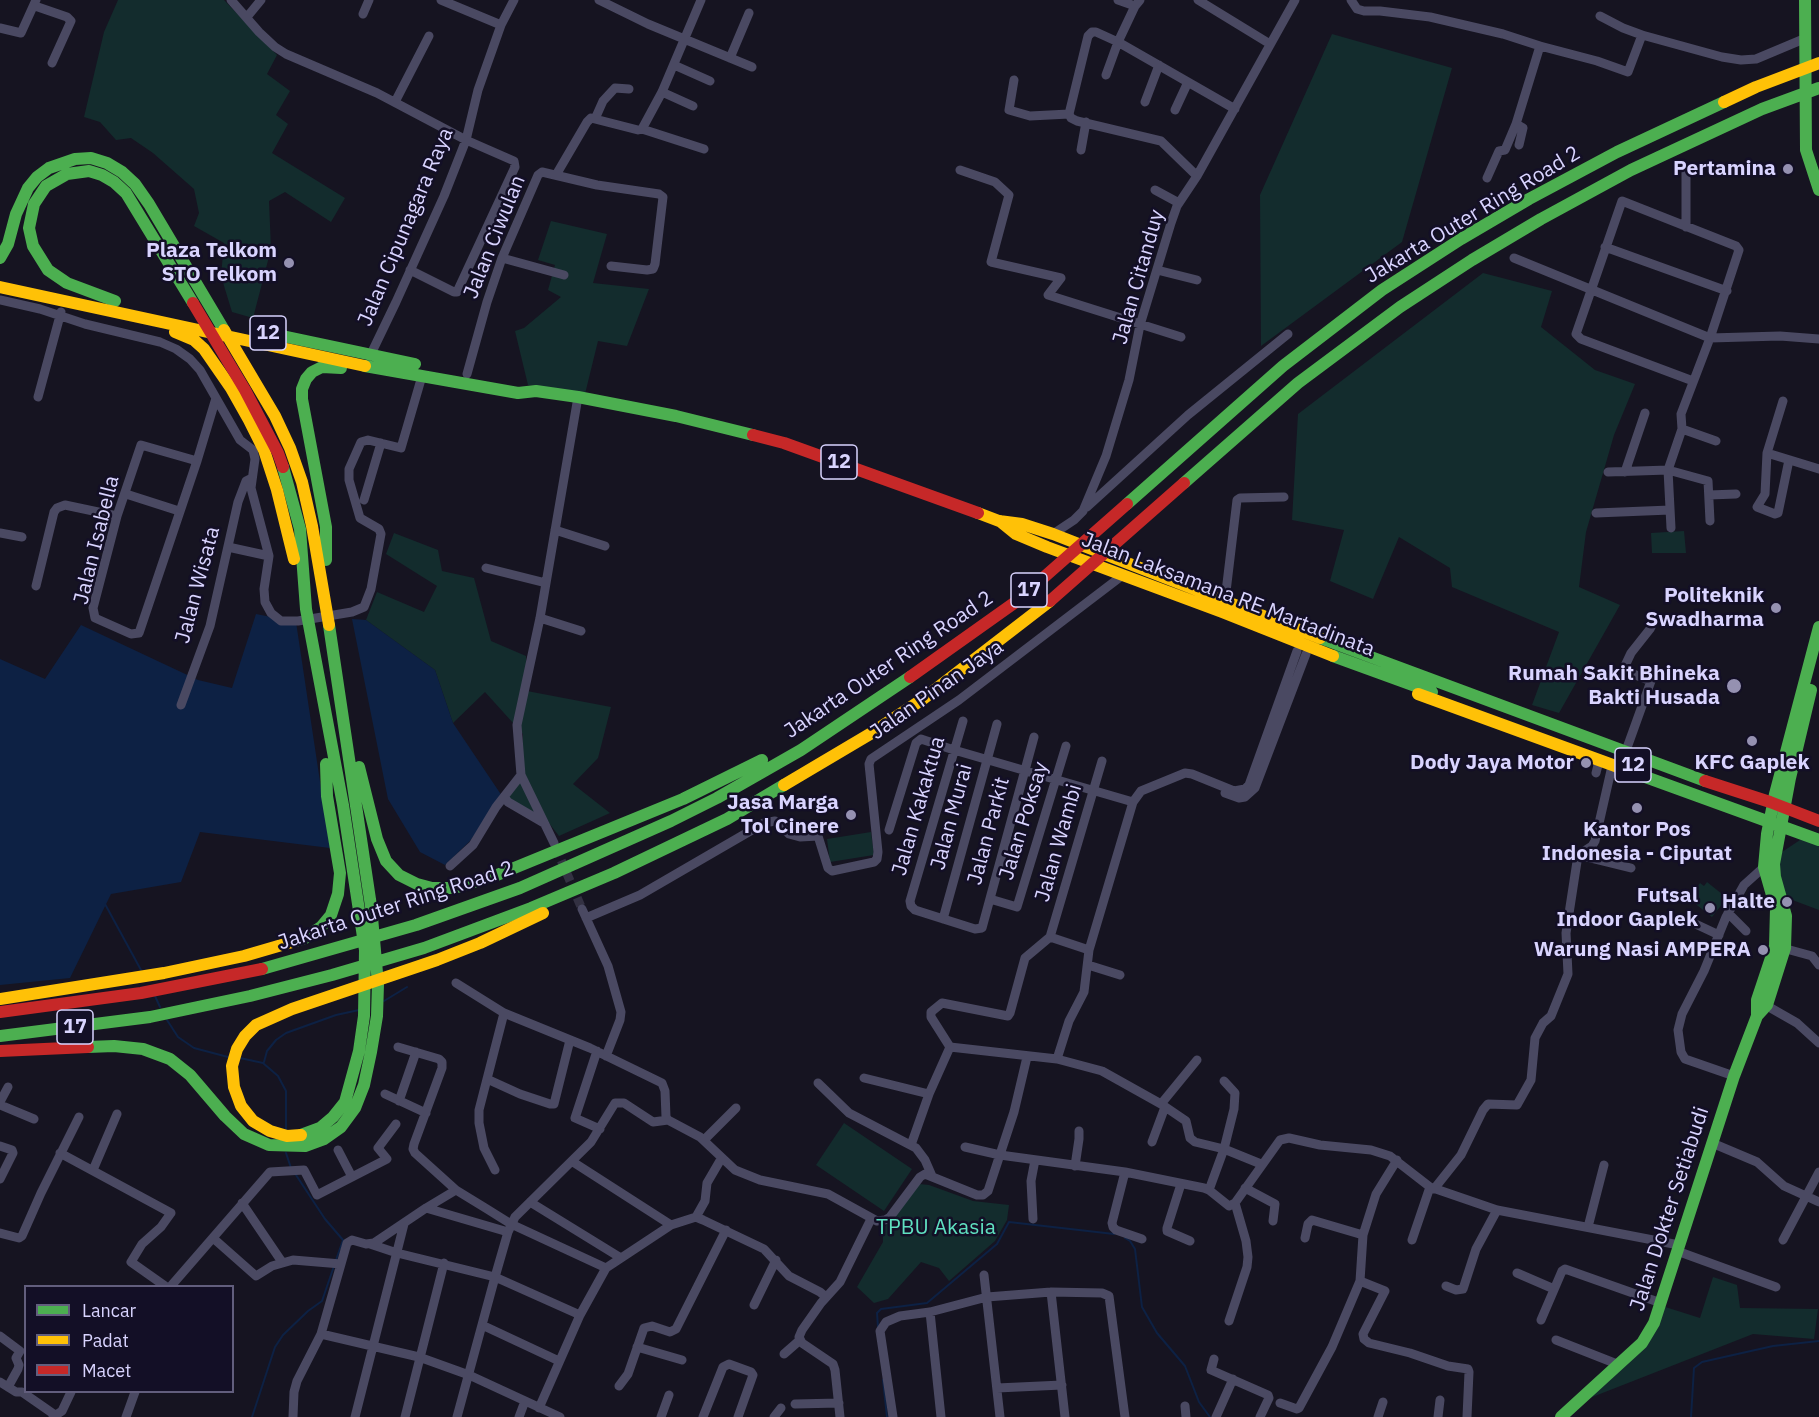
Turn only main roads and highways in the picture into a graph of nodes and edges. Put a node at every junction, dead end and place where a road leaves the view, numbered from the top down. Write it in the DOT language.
graph roads {
  1 [pos="1805,0"];
  2 [pos="1819,63"];
  3 [pos="1819,88"];
  4 [pos="1819,190"];
  5 [pos="1,258"];
  6 [pos="0,277"];
  7 [pos="0,287"];
  8 [pos="114,306"];
  9 [pos="368,360"];
  10 [pos="536,391"];
  11 [pos="999,521"];
  12 [pos="1153,580"];
  13 [pos="326,604"];
  14 [pos="306,608"];
  15 [pos="1251,624"];
  16 [pos="1819,627"];
  17 [pos="1310,634"];
  18 [pos="1819,659"];
  19 [pos="1450,692"];
  20 [pos="882,697"];
  21 [pos="344,711"];
  22 [pos="324,712"];
  23 [pos="1752,786"];
  24 [pos="1781,796"];
  25 [pos="1816,808"];
  26 [pos="1743,811"];
  27 [pos="1769,820"];
  28 [pos="1819,821"];
  29 [pos="1782,825"];
  30 [pos="1819,831"];
  31 [pos="1803,833"];
  32 [pos="1819,840"];
  33 [pos="1776,852"];
  34 [pos="614,873"];
  35 [pos="1780,947"];
  36 [pos="0,999"];
  37 [pos="0,1012"];
  38 [pos="0,1036"];
  39 [pos="0,1051"];
  40 [pos="1561,1417"];
  1 -- 4 [label="main road"];
  2 -- 20 [label="main road, Jakarta Outer Ring Road 2 / 17"];
  3 -- 34 [label="main road, Jakarta Outer Ring Road 2 / 17"];
  5 -- 13 [label="main road"];
  6 -- 8 [label="main road, Jalan Laksamana RE Martadinata / 12"];
  7 -- 8 [label="main road, Jalan Laksamana RE Martadinata / 12"];
  8 -- 9 [label="main road, Jalan Laksamana RE Martadinata / 12"];
  8 -- 14 [label="main road"];
  8 -- 14 [label="main road"];
  9 -- 10 [label="main road, Jalan Laksamana RE Martadinata / 12"];
  9 -- 10 [label="main road, Jalan Laksamana RE Martadinata / 12"];
  9 -- 13 [label="main road"];
  10 -- 11 [label="main road, Jalan Laksamana RE Martadinata / 12"];
  11 -- 12 [label="main road, Jalan Laksamana RE Martadinata / 12"];
  11 -- 12 [label="main road, Jalan Laksamana RE Martadinata / 12"];
  12 -- 15 [label="main road, Jalan Laksamana RE Martadinata / 12"];
  12 -- 17 [label="main road, Jalan Laksamana RE Martadinata / 12"];
  13 -- 21 [label="main road"];
  14 -- 22 [label="main road"];
  15 -- 19 [label="main road, Jalan Laksamana RE Martadinata / 12"];
  15 -- 26 [label="main road"];
  16 -- 24 [label="main road"];
  17 -- 19 [label="main road, Jalan Laksamana RE Martadinata / 12"];
  17 -- 23 [label="main road"];
  18 -- 24 [label="main road"];
  19 -- 28 [label="main road, 12"];
  19 -- 30 [label="main road, 12"];
  20 -- 21 [label="main road"];
  20 -- 37 [label="main road, Jakarta Outer Ring Road 2 / 17"];
  21 -- 39 [label="main road"];
  22 -- 34 [label="main road"];
  22 -- 36 [label="main road"];
  23 -- 24 [label="main road"];
  23 -- 26 [label="main road"];
  24 -- 25 [label="main road"];
  24 -- 27 [label="main road, Jalan Dokter Setiabudi"];
  24 -- 29 [label="main road, Jalan Dokter Setiabudi"];
  25 -- 31 [label="main road"];
  26 -- 27 [label="main road"];
  27 -- 29 [label="main road"];
  27 -- 35 [label="main road, Jalan Dokter Setiabudi"];
  29 -- 31 [label="main road"];
  29 -- 33 [label="main road, Jalan Dokter Setiabudi"];
  31 -- 32 [label="main road"];
  31 -- 33 [label="main road"];
  33 -- 35 [label="main road, Jalan Dokter Setiabudi"];
  34 -- 38 [label="main road, Jakarta Outer Ring Road 2 / 17"];
  35 -- 40 [label="main road, Jalan Dokter Setiabudi"];
}
